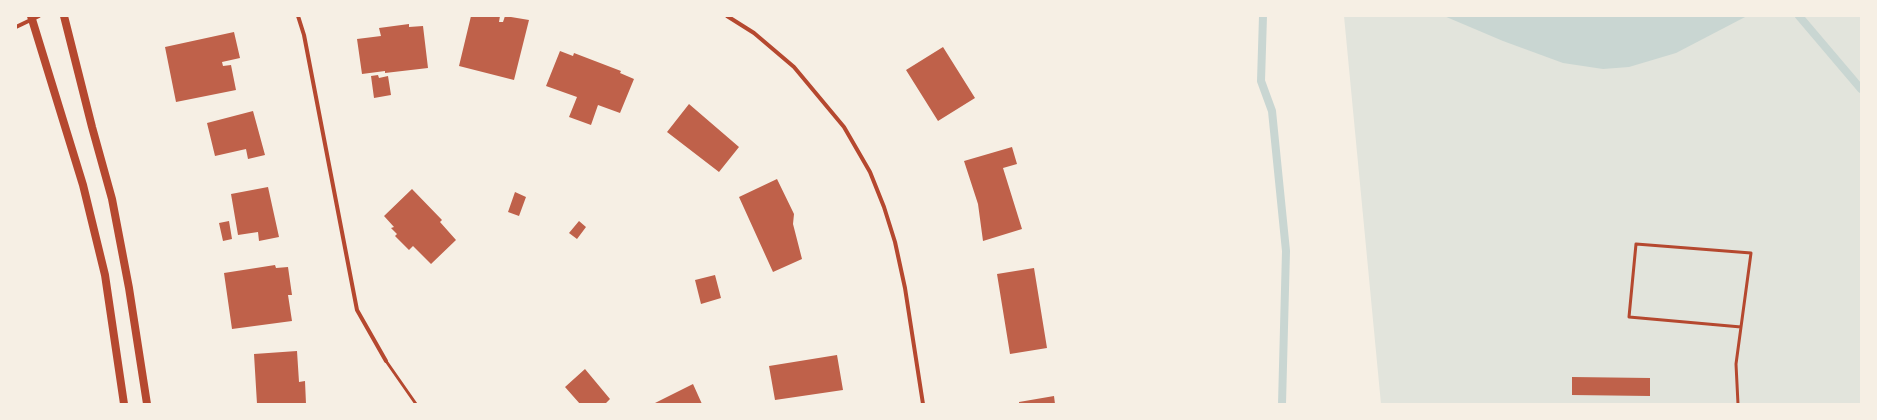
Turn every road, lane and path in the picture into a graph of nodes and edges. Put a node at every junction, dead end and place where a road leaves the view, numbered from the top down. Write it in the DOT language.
graph roads {
  1 [pos="64,16"];
  2 [pos="298,16"];
  3 [pos="727,16"];
  4 [pos="34,17"];
  5 [pos="16,28"];
  6 [pos="1741,327"];
  7 [pos="386,361"];
  8 [pos="124,404"];
  9 [pos="147,404"];
  10 [pos="416,404"];
  11 [pos="922,404"];
  12 [pos="1738,404"];
  1 -- 9 [label="main road"];
  2 -- 7 [label="street"];
  3 -- 11 [label="street"];
  4 -- 5 [label="street"];
  4 -- 8 [label="main road"];
  6 -- 6 [label="lane"];
  6 -- 12 [label="lane"];
  7 -- 10 [label="lane"];
}
